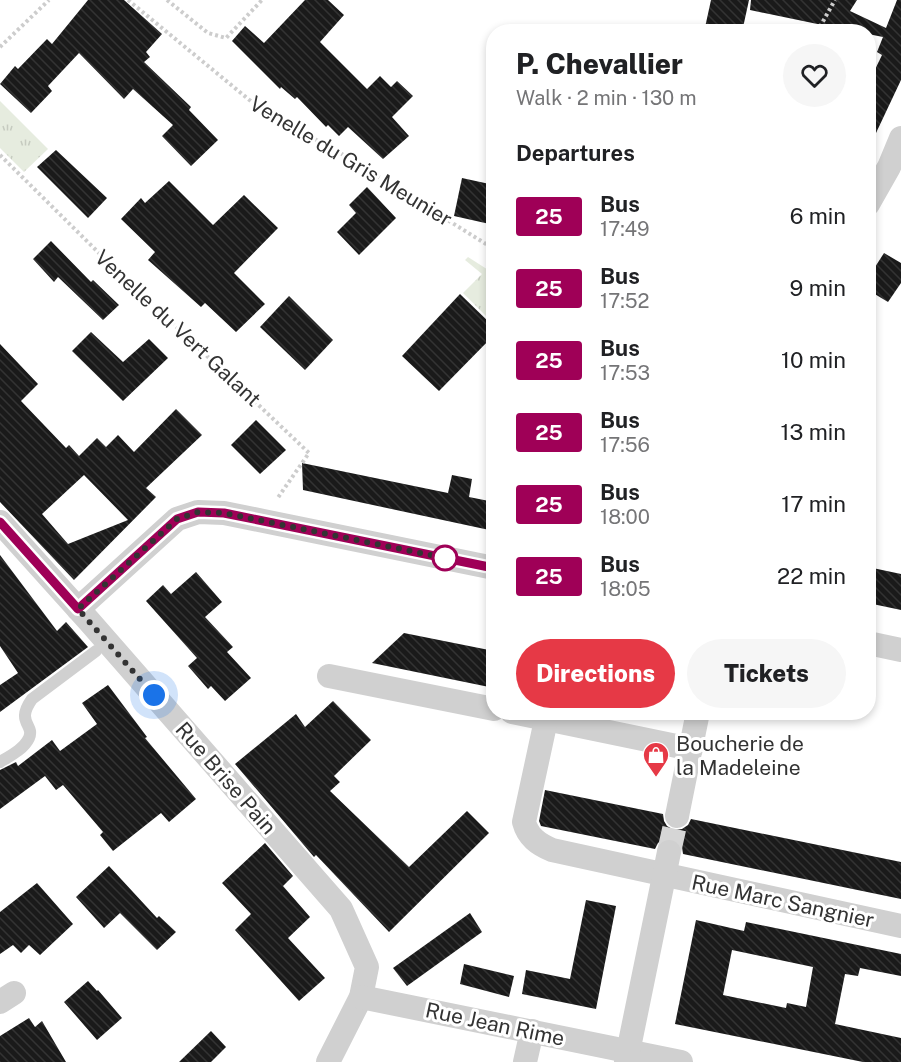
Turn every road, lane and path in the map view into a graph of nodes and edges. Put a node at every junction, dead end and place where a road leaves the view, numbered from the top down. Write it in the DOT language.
graph roads {
  1 [pos="49,0"];
  2 [pos="128,0"];
  3 [pos="167,0"];
  4 [pos="262,0"];
  5 [pos="835,0"];
  6 [pos="822,24"];
  7 [pos="0,46"];
  8 [pos="901,138"];
  9 [pos="0,155"];
  10 [pos="886,166"];
  11 [pos="876,187"];
  12 [pos="486,244"];
  13 [pos="272,507"];
  14 [pos="0,522"];
  15 [pos="486,566"];
  16 [pos="78,609"];
  17 [pos="876,645"];
  18 [pos="901,650"];
  19 [pos="96,651"];
  20 [pos="329,676"];
  21 [pos="486,707"];
  22 [pos="546,720"];
  23 [pos="696,720"];
  24 [pos="691,749"];
  25 [pos="0,762"];
  26 [pos="677,816"];
  27 [pos="669,852"];
  28 [pos="665,876"];
  29 [pos="901,926"];
  30 [pos="361,997"];
  31 [pos="532,1031"];
  32 [pos="627,1057"];
  33 [pos="328,1062"];
  34 [pos="525,1062"];
  35 [pos="681,1062"];
  1 -- 7 [label="path"];
  2 -- 12 [label="path, Venelle du Gris Meunier"];
  3 -- 4 [label="path"];
  5 -- 6 [label="path"];
  8 -- 10 [label="street"];
  9 -- 13 [label="path, Venelle du Vert Galant"];
  10 -- 11 [label="street"];
  14 -- 16 [label="street, Rue Brise Pain"];
  15 -- 16 [label="street"];
  16 -- 30 [label="street, Rue Brise Pain"];
  17 -- 18 [label="street"];
  19 -- 25 [label="lane"];
  20 -- 21 [label="street"];
  22 -- 24 [label="street"];
  22 -- 28 [label="street, Rue Marc Sangnier"];
  23 -- 24 [label="street"];
  24 -- 26 [label="street"];
  27 -- 28 [label="street"];
  28 -- 29 [label="street, Rue Marc Sangnier"];
  28 -- 32 [label="street"];
  30 -- 31 [label="street, Rue Jean Rime"];
  30 -- 33 [label="street, Rue Brise Pain"];
  31 -- 32 [label="street, Rue Jean Rime"];
  31 -- 34 [label="street"];
  32 -- 35 [label="street, Rue Jean Rime"];
}
